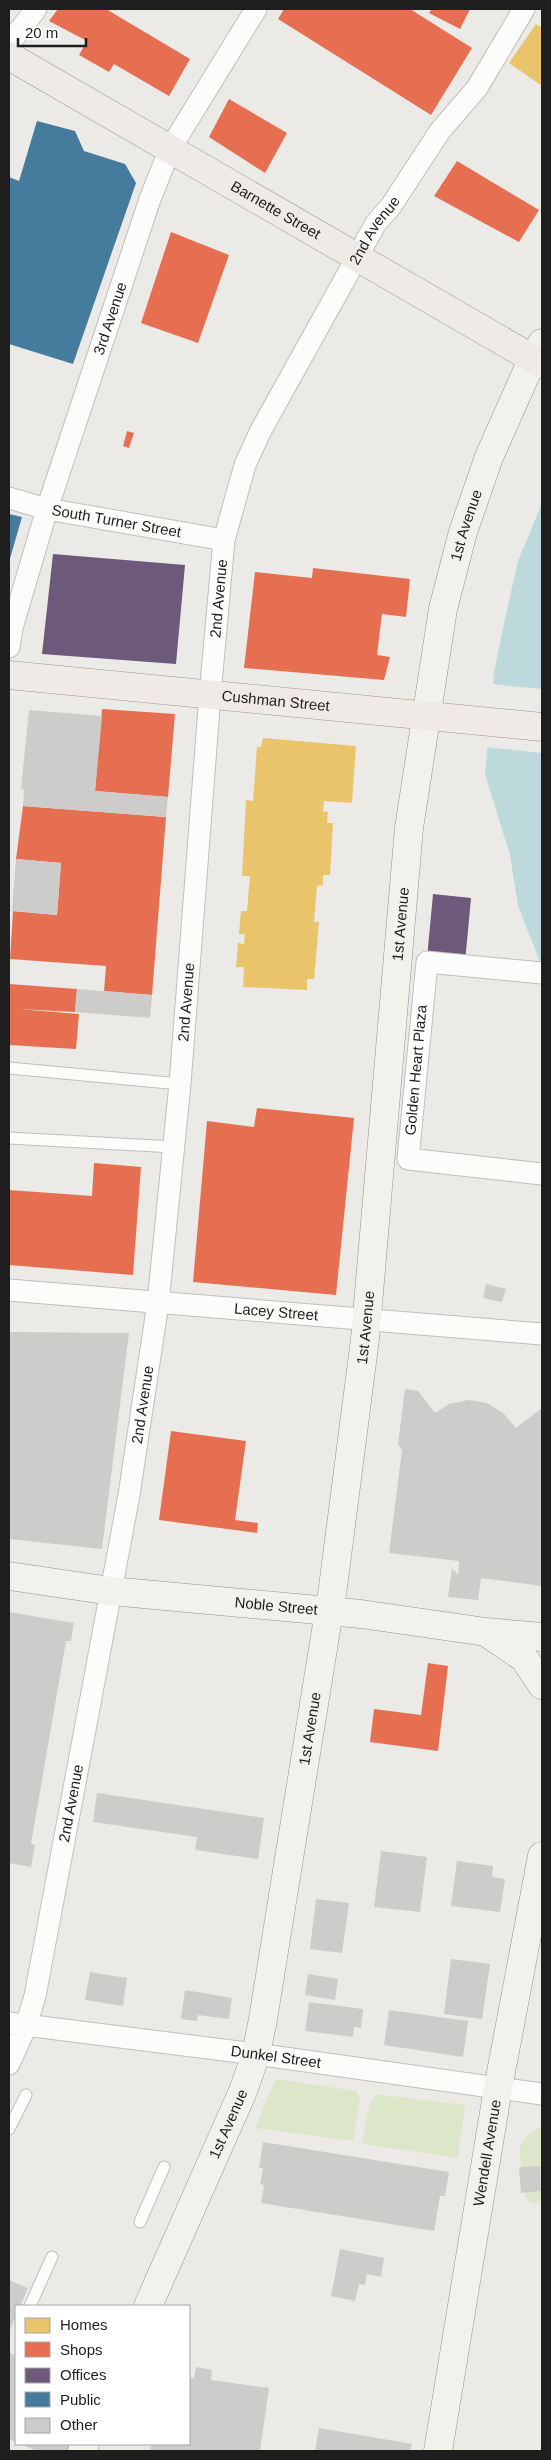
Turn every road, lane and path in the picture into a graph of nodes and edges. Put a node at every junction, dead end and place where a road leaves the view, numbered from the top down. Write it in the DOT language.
graph roads {
  1 [pos="36,9"];
  2 [pos="256,9"];
  3 [pos="524,9"];
  4 [pos="9,44"];
  5 [pos="9,56"];
  6 [pos="170,149"];
  7 [pos="358,256"];
  8 [pos="539,355"];
  9 [pos="9,498"];
  10 [pos="47,509"];
  11 [pos="224,540"];
  12 [pos="9,647"];
  13 [pos="9,674"];
  14 [pos="210,695"];
  15 [pos="425,716"];
  16 [pos="542,727"];
  17 [pos="542,973"];
  18 [pos="9,1068"];
  19 [pos="180,1084"];
  20 [pos="9,1138"];
  21 [pos="174,1147"];
  22 [pos="542,1174"];
  23 [pos="9,1290"];
  24 [pos="158,1303"];
  25 [pos="368,1320"];
  26 [pos="542,1334"];
  27 [pos="9,1576"];
  28 [pos="111,1591"];
  29 [pos="328,1611"];
  30 [pos="486,1632"];
  31 [pos="542,1637"];
  32 [pos="542,1685"];
  33 [pos="542,1856"];
  34 [pos="18,2025"];
  35 [pos="256,2054"];
  36 [pos="9,2064"];
  37 [pos="498,2088"];
  38 [pos="542,2094"];
  39 [pos="26,2095"];
  40 [pos="9,2129"];
  41 [pos="164,2166"];
  42 [pos="140,2222"];
  43 [pos="52,2257"];
  44 [pos="30,2305"];
  45 [pos="148,2305"];
  46 [pos="438,2451"];
  1 -- 4 [label="street"];
  2 -- 6 [label="street, 3rd Avenue"];
  3 -- 7 [label="street, 2nd Avenue"];
  5 -- 6 [label="main road, Barnette Street"];
  6 -- 7 [label="main road, Barnette Street"];
  6 -- 10 [label="street, 3rd Avenue"];
  7 -- 8 [label="main road, Barnette Street"];
  7 -- 11 [label="street, 2nd Avenue"];
  8 -- 15 [label="main road, 1st Avenue"];
  9 -- 10 [label="street, South Turner Street"];
  10 -- 11 [label="street, South Turner Street"];
  10 -- 12 [label="street, 3rd Avenue"];
  11 -- 14 [label="street, 2nd Avenue"];
  13 -- 14 [label="main road, Cushman Street"];
  14 -- 15 [label="main road, Cushman Street"];
  14 -- 19 [label="street, 2nd Avenue"];
  15 -- 16 [label="main road, Cushman Street"];
  15 -- 25 [label="main road, 1st Avenue"];
  17 -- 22 [label="street, Golden Heart Plaza"];
  18 -- 19 [label="lane"];
  19 -- 21 [label="street, 2nd Avenue"];
  20 -- 21 [label="lane"];
  21 -- 24 [label="street, 2nd Avenue"];
  23 -- 24 [label="street, Lacey Street"];
  24 -- 25 [label="street, Lacey Street"];
  24 -- 28 [label="street, 2nd Avenue"];
  25 -- 26 [label="street, Lacey Street"];
  25 -- 29 [label="main road, 1st Avenue"];
  27 -- 28 [label="main road, Noble Street"];
  28 -- 29 [label="main road, Noble Street"];
  28 -- 34 [label="street, 2nd Avenue"];
  29 -- 30 [label="main road, Noble Street"];
  29 -- 35 [label="main road, 1st Avenue"];
  30 -- 31 [label="main road, Noble Street"];
  30 -- 32 [label="main road"];
  33 -- 37 [label="main road, Wendell Avenue"];
  34 -- 35 [label="street, Dunkel Street"];
  34 -- 36 [label="street, 2nd Avenue"];
  35 -- 37 [label="street, Dunkel Street"];
  35 -- 45 [label="main road, 1st Avenue"];
  37 -- 38 [label="street, Dunkel Street"];
  37 -- 46 [label="main road, Wendell Avenue"];
  39 -- 40 [label="lane"];
  41 -- 42 [label="lane"];
  43 -- 44 [label="lane"];
}
